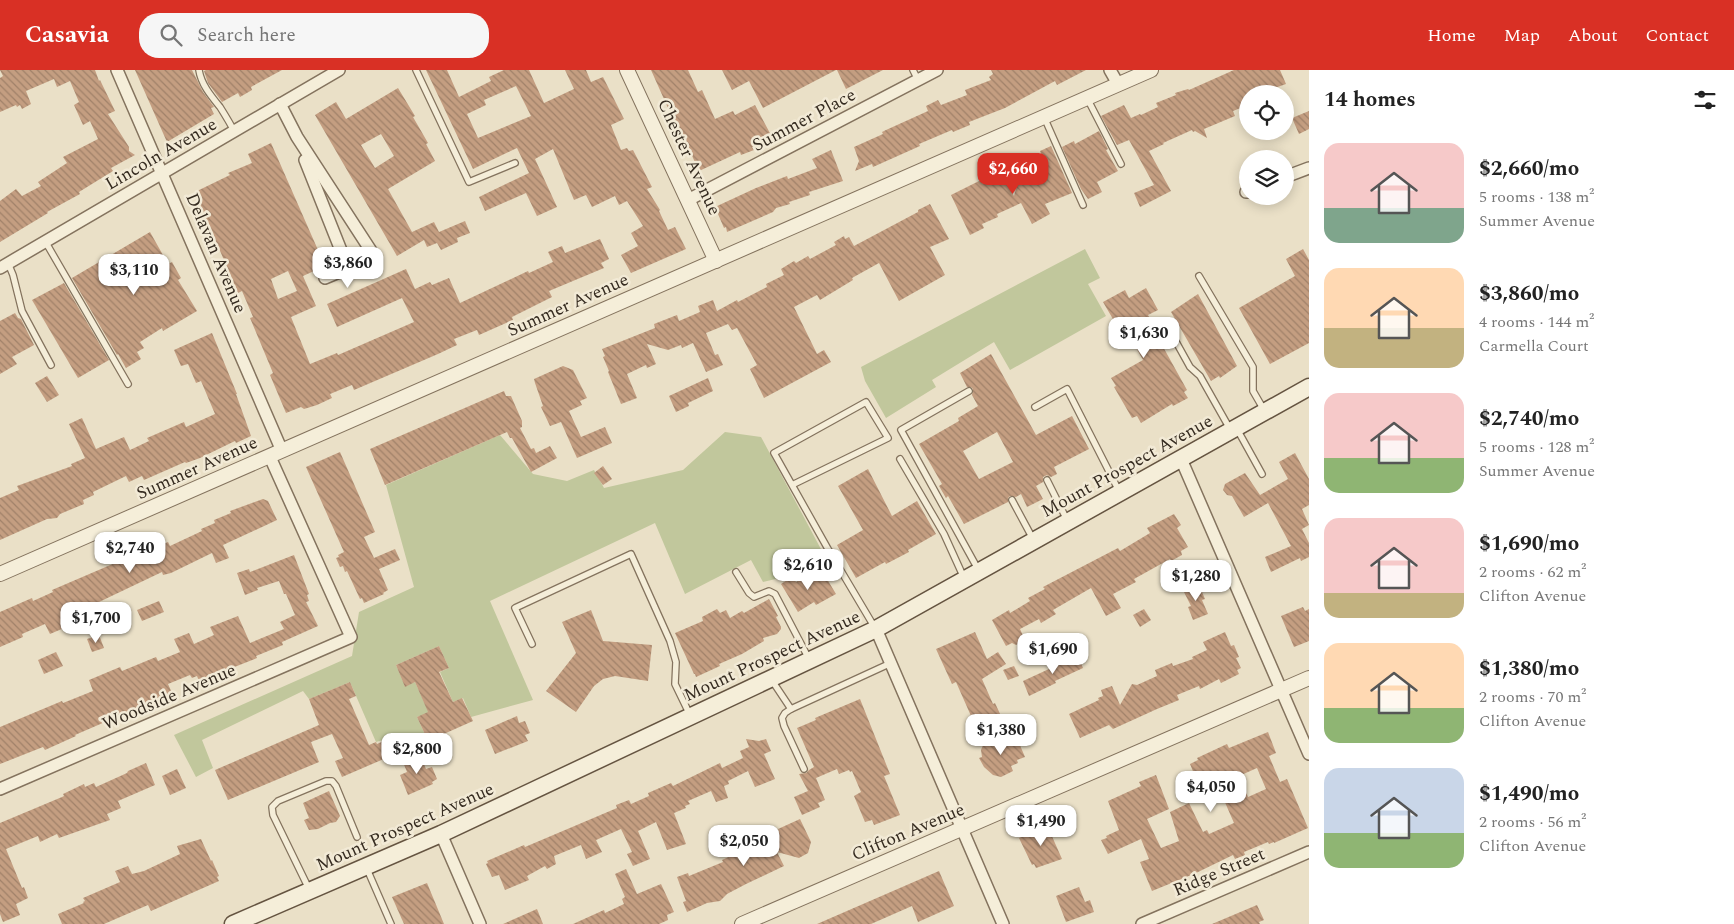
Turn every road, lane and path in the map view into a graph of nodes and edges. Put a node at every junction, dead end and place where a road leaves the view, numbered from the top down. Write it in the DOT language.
graph roads {
  1 [pos="117,70"];
  2 [pos="199,70"];
  3 [pos="339,70"];
  4 [pos="416,70"];
  5 [pos="627,70"];
  6 [pos="937,70"];
  7 [pos="1110,70"];
  8 [pos="1151,70"];
  9 [pos="915,75"];
  10 [pos="1118,84"];
  11 [pos="1088,98"];
  12 [pos="280,104"];
  13 [pos="1044,117"];
  14 [pos="234,131"];
  15 [pos="297,137"];
  16 [pos="514,163"];
  17 [pos="1121,164"];
  18 [pos="1309,168"];
  19 [pos="162,173"];
  20 [pos="1294,174"];
  21 [pos="688,200"];
  22 [pos="1083,205"];
  23 [pos="45,241"];
  24 [pos="716,260"];
  25 [pos="4,265"];
  26 [pos="348,268"];
  27 [pos="1198,276"];
  28 [pos="325,278"];
  29 [pos="1175,340"];
  30 [pos="51,364"];
  31 [pos="128,384"];
  32 [pos="1309,387"];
  33 [pos="970,391"];
  34 [pos="1035,407"];
  35 [pos="1265,411"];
  36 [pos="1233,429"];
  37 [pos="276,454"];
  38 [pos="900,459"];
  39 [pos="1181,459"];
  40 [pos="1262,474"];
  41 [pos="1047,480"];
  42 [pos="792,485"];
  43 [pos="1120,493"];
  44 [pos="1012,500"];
  45 [pos="1068,522"];
  46 [pos="1034,541"];
  47 [pos="736,572"];
  48 [pos="980,572"];
  49 [pos="0,574"];
  50 [pos="965,580"];
  51 [pos="876,629"];
  52 [pos="351,637"];
  53 [pos="532,644"];
  54 [pos="810,661"];
  55 [pos="891,663"];
  56 [pos="1309,678"];
  57 [pos="771,679"];
  58 [pos="1281,690"];
  59 [pos="791,709"];
  60 [pos="691,717"];
  61 [pos="1309,754"];
  62 [pos="804,770"];
  63 [pos="0,789"];
  64 [pos="962,829"];
  65 [pos="441,834"];
  66 [pos="357,837"];
  67 [pos="1309,852"];
  68 [pos="366,867"];
  69 [pos="310,891"];
  70 [pos="233,924"];
  71 [pos="391,924"];
  72 [pos="480,924"];
  73 [pos="742,924"];
  74 [pos="1003,924"];
  75 [pos="1142,924"];
  1 -- 19 [label="street, Delavan Avenue"];
  2 -- 14 [label="lane"];
  3 -- 12 [label="street, Lincoln Avenue"];
  4 -- 16 [label="lane"];
  5 -- 21 [label="street, Chester Avenue"];
  6 -- 9 [label="street, Summer Place"];
  7 -- 10 [label="street"];
  8 -- 10 [label="street, Summer Avenue"];
  9 -- 21 [label="street, Summer Place"];
  10 -- 11 [label="street, Summer Avenue"];
  11 -- 13 [label="street, Summer Avenue"];
  11 -- 17 [label="lane"];
  12 -- 14 [label="street, Lincoln Avenue"];
  12 -- 15 [label="street"];
  13 -- 22 [label="lane"];
  13 -- 24 [label="street, Summer Avenue"];
  14 -- 19 [label="street, Lincoln Avenue"];
  15 -- 26 [label="street"];
  15 -- 26 [label="street"];
  18 -- 20 [label="street"];
  19 -- 23 [label="street, Lincoln Avenue"];
  19 -- 37 [label="street, Delavan Avenue"];
  21 -- 24 [label="street, Chester Avenue"];
  23 -- 25 [label="street, Lincoln Avenue"];
  23 -- 31 [label="lane"];
  24 -- 37 [label="street, Summer Avenue"];
  25 -- 30 [label="lane"];
  26 -- 28 [label="street"];
  27 -- 35 [label="lane"];
  29 -- 36 [label="lane"];
  32 -- 35 [label="main road, Mount Prospect Avenue"];
  33 -- 48 [label="lane"];
  34 -- 43 [label="lane"];
  35 -- 36 [label="main road, Mount Prospect Avenue"];
  36 -- 39 [label="main road, Mount Prospect Avenue"];
  36 -- 40 [label="lane"];
  37 -- 49 [label="street, Summer Avenue"];
  37 -- 52 [label="street, Delavan Avenue"];
  38 -- 50 [label="lane"];
  39 -- 43 [label="main road, Mount Prospect Avenue"];
  39 -- 58 [label="street"];
  41 -- 45 [label="lane"];
  42 -- 42 [label="lane"];
  42 -- 51 [label="lane"];
  43 -- 45 [label="main road, Mount Prospect Avenue"];
  44 -- 46 [label="lane"];
  45 -- 46 [label="main road, Mount Prospect Avenue"];
  46 -- 48 [label="main road, Mount Prospect Avenue"];
  47 -- 54 [label="lane"];
  48 -- 50 [label="main road, Mount Prospect Avenue"];
  50 -- 51 [label="main road, Mount Prospect Avenue"];
  51 -- 54 [label="main road, Mount Prospect Avenue"];
  51 -- 55 [label="street"];
  52 -- 63 [label="street, Woodside Avenue"];
  53 -- 60 [label="lane"];
  54 -- 57 [label="main road, Mount Prospect Avenue"];
  55 -- 59 [label="lane"];
  55 -- 64 [label="street"];
  56 -- 58 [label="street, Clifton Avenue"];
  57 -- 59 [label="lane"];
  57 -- 60 [label="main road, Mount Prospect Avenue"];
  58 -- 61 [label="street"];
  58 -- 64 [label="street, Clifton Avenue"];
  59 -- 62 [label="lane"];
  60 -- 65 [label="main road, Mount Prospect Avenue"];
  64 -- 73 [label="street, Clifton Avenue"];
  64 -- 74 [label="street"];
  65 -- 68 [label="main road, Mount Prospect Avenue"];
  65 -- 72 [label="street"];
  66 -- 69 [label="lane"];
  67 -- 75 [label="street, Ridge Street"];
  68 -- 69 [label="main road, Mount Prospect Avenue"];
  68 -- 71 [label="lane"];
  69 -- 70 [label="main road, Mount Prospect Avenue"];
}
